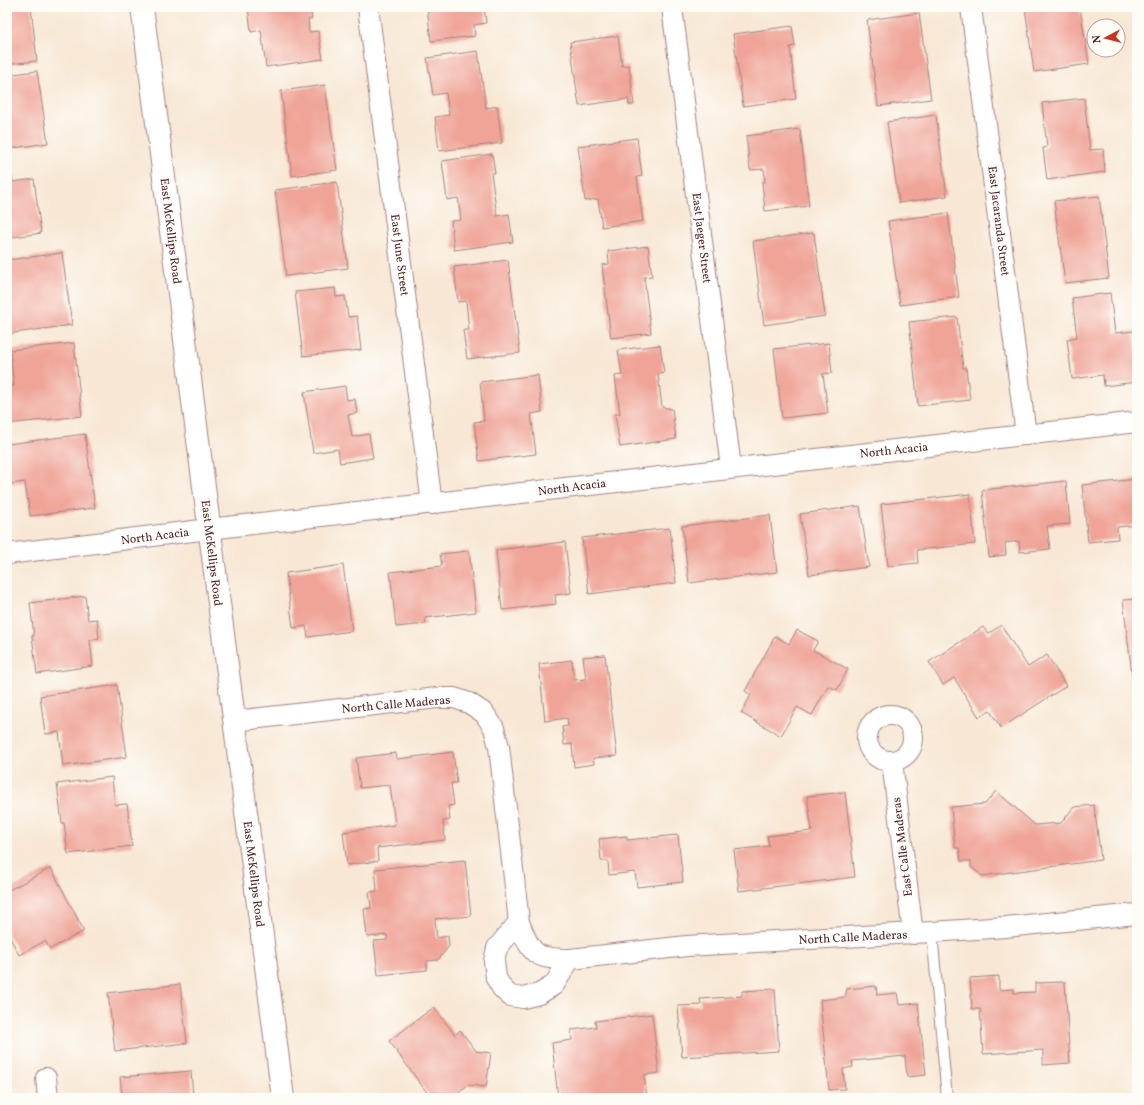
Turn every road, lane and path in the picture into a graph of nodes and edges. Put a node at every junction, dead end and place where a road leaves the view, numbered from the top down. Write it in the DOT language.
graph roads {
  1 [pos="142,7"];
  2 [pos="368,7"];
  3 [pos="672,7"];
  4 [pos="971,7"];
  5 [pos="1137,422"];
  6 [pos="1026,435"];
  7 [pos="731,468"];
  8 [pos="432,504"];
  9 [pos="209,529"];
  10 [pos="7,554"];
  11 [pos="234,721"];
  12 [pos="892,760"];
  13 [pos="1137,914"];
  14 [pos="519,922"];
  15 [pos="922,933"];
  16 [pos="570,958"];
  17 [pos="46,1078"];
  18 [pos="48,1098"];
  19 [pos="283,1098"];
  20 [pos="947,1098"];
  1 -- 9 [label="main road, East McKellips Road"];
  2 -- 8 [label="street, East June Street"];
  3 -- 7 [label="street, East Jaeger Street"];
  4 -- 6 [label="street, East Jacaranda Street"];
  5 -- 6 [label="street, North Acacia"];
  6 -- 7 [label="street, North Acacia"];
  7 -- 8 [label="street, North Acacia"];
  8 -- 9 [label="street, North Acacia"];
  9 -- 10 [label="street, North Acacia"];
  9 -- 11 [label="main road, East McKellips Road"];
  11 -- 14 [label="street, North Calle Maderas"];
  11 -- 19 [label="main road, East McKellips Road"];
  12 -- 15 [label="street, East Calle Maderas"];
  13 -- 15 [label="street, North Calle Maderas"];
  14 -- 16 [label="street, North Calle Maderas"];
  14 -- 16 [label="street"];
  15 -- 16 [label="street, North Calle Maderas"];
  15 -- 20 [label="lane"];
  17 -- 18 [label="street"];
}
